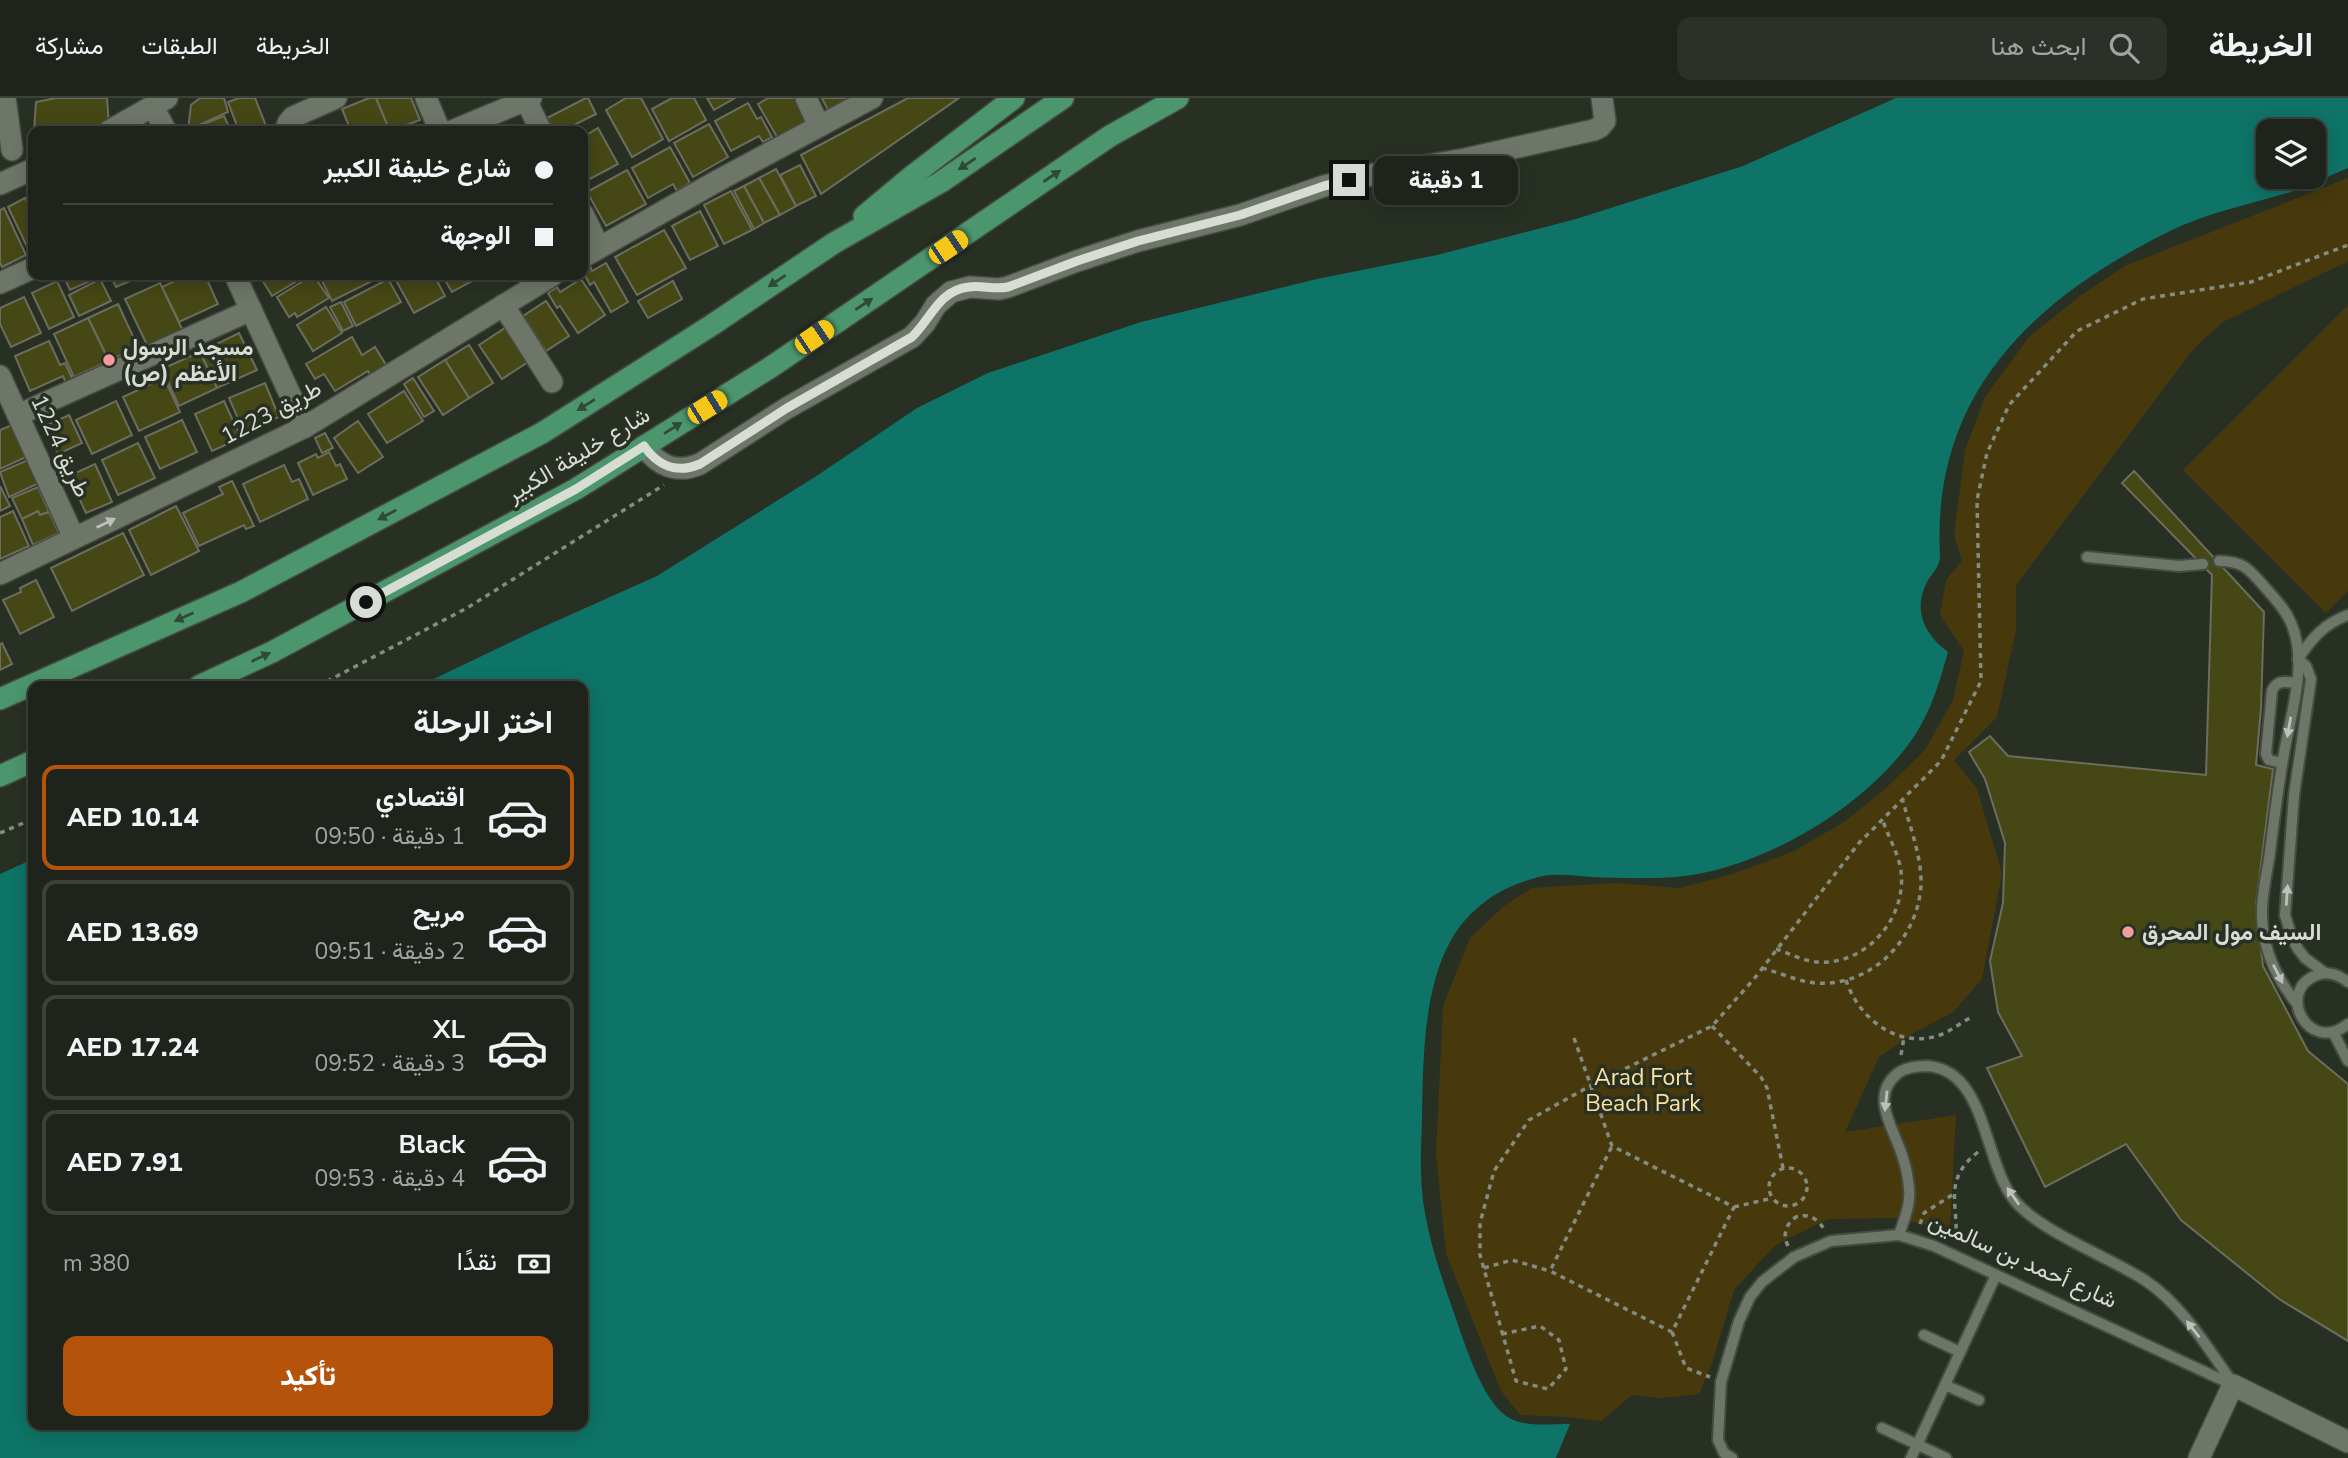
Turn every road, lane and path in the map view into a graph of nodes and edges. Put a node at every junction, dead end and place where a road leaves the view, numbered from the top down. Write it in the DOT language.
graph roads {
  1 [pos="5,98"];
  2 [pos="336,98"];
  3 [pos="426,98"];
  4 [pos="806,98"];
  5 [pos="872,98"];
  6 [pos="1014,98"];
  7 [pos="1063,98"];
  8 [pos="1178,98"];
  9 [pos="1602,98"];
  10 [pos="527,99"];
  11 [pos="160,103"];
  12 [pos="118,126"];
  13 [pos="165,126"];
  14 [pos="287,126"];
  15 [pos="438,126"];
  16 [pos="464,126"];
  17 [pos="539,126"];
  18 [pos="819,126"];
  19 [pos="12,150"];
  20 [pos="28,171"];
  21 [pos="0,184"];
  22 [pos="834,243"];
  23 [pos="2348,245"];
  24 [pos="591,252"];
  25 [pos="28,270"];
  26 [pos="237,280"];
  27 [pos="545,280"];
  28 [pos="0,283"];
  29 [pos="503,305"];
  30 [pos="251,310"];
  31 [pos="0,376"];
  32 [pos="552,382"];
  33 [pos="18,415"];
  34 [pos="305,427"];
  35 [pos="644,446"];
  36 [pos="689,468"];
  37 [pos="74,538"];
  38 [pos="2087,557"];
  39 [pos="2219,561"];
  40 [pos="2203,564"];
  41 [pos="0,573"];
  42 [pos="2348,615"];
  43 [pos="2298,659"];
  44 [pos="41,681"];
  45 [pos="210,681"];
  46 [pos="328,681"];
  47 [pos="2297,683"];
  48 [pos="28,687"];
  49 [pos="0,699"];
  50 [pos="28,763"];
  51 [pos="2282,763"];
  52 [pos="0,776"];
  53 [pos="1903,801"];
  54 [pos="28,821"];
  55 [pos="1882,821"];
  56 [pos="0,834"];
  57 [pos="1776,949"];
  58 [pos="1762,968"];
  59 [pos="2325,973"];
  60 [pos="1846,979"];
  61 [pos="2346,979"];
  62 [pos="2297,1004"];
  63 [pos="1970,1018"];
  64 [pos="2348,1024"];
  65 [pos="1712,1026"];
  66 [pos="2333,1032"];
  67 [pos="1574,1038"];
  68 [pos="2348,1061"];
  69 [pos="1590,1086"];
  70 [pos="1612,1146"];
  71 [pos="1963,1164"];
  72 [pos="1783,1168"];
  73 [pos="1952,1195"];
  74 [pos="1773,1198"];
  75 [pos="1734,1206"];
  76 [pos="1792,1206"];
  77 [pos="1924,1213"];
  78 [pos="1796,1217"];
  79 [pos="1956,1233"];
  80 [pos="1899,1234"];
  81 [pos="1831,1241"];
  82 [pos="1794,1256"];
  83 [pos="1484,1268"];
  84 [pos="1550,1271"];
  85 [pos="1996,1275"];
  86 [pos="1672,1332"];
  87 [pos="1502,1334"];
  88 [pos="1924,1335"];
  89 [pos="1960,1352"];
  90 [pos="1721,1381"];
  91 [pos="1945,1385"];
  92 [pos="2233,1385"];
  93 [pos="1979,1400"];
  94 [pos="1882,1428"];
  95 [pos="2348,1442"];
  96 [pos="1917,1444"];
  97 [pos="1732,1458"];
  98 [pos="1911,1458"];
  99 [pos="1947,1458"];
  100 [pos="2199,1458"];
  1 -- 19 [label="street"];
  2 -- 14 [label="street"];
  3 -- 15 [label="street"];
  4 -- 18 [label="street"];
  5 -- 18 [label="street"];
  6 -- 22 [label="main road, شارع خليفة الكبير"];
  7 -- 22 [label="main road, شارع خليفة الكبير, one-way"];
  35 -- 8 [label="main road, شارع خليفة الكبير, one-way"];
  9 -- 36 [label="street"];
  10 -- 16 [label="street"];
  10 -- 17 [label="street"];
  11 -- 12 [label="street"];
  11 -- 13 [label="street"];
  18 -- 24 [label="street"];
  20 -- 21 [label="street"];
  22 -- 44 [label="main road, شارع خليفة الكبير, one-way"];
  23 -- 53 [label="path"];
  25 -- 28 [label="street"];
  26 -- 30 [label="street"];
  27 -- 29 [label="street, طريق 1223"];
  29 -- 32 [label="street"];
  29 -- 34 [label="street, طريق 1223"];
  30 -- 33 [label="street"];
  30 -- 34 [label="street"];
  31 -- 33 [label="street, طريق 1224"];
  33 -- 37 [label="street, طريق 1224"];
  37 -- 34 [label="street, طريق 1223, one-way"];
  35 -- 36 [label="street"];
  45 -- 35 [label="main road, شارع خليفة الكبير, one-way"];
  36 -- 46 [label="path"];
  37 -- 41 [label="street, طريق 1223"];
  38 -- 40 [label="lane"];
  39 -- 43 [label="lane"];
  42 -- 43 [label="lane"];
  43 -- 47 [label="lane"];
  59 -- 43 [label="lane, one-way"];
  47 -- 51 [label="lane, one-way"];
  47 -- 51 [label="lane"];
  48 -- 49 [label="main road, شارع خليفة الكبير, one-way"];
  50 -- 52 [label="main road"];
  51 -- 62 [label="lane, one-way"];
  53 -- 55 [label="path"];
  53 -- 60 [label="path"];
  54 -- 56 [label="path"];
  55 -- 57 [label="path"];
  55 -- 57 [label="path"];
  57 -- 58 [label="path"];
  58 -- 60 [label="path"];
  58 -- 65 [label="path"];
  59 -- 61 [label="lane"];
  59 -- 62 [label="lane"];
  60 -- 63 [label="path"];
  62 -- 66 [label="lane"];
  64 -- 66 [label="lane"];
  65 -- 69 [label="path"];
  65 -- 72 [label="path"];
  66 -- 68 [label="lane"];
  67 -- 69 [label="path"];
  69 -- 70 [label="path"];
  69 -- 83 [label="path"];
  70 -- 75 [label="path"];
  70 -- 84 [label="path"];
  71 -- 73 [label="path"];
  72 -- 74 [label="path"];
  72 -- 76 [label="path"];
  73 -- 77 [label="path"];
  73 -- 79 [label="path"];
  74 -- 75 [label="path"];
  74 -- 76 [label="path"];
  75 -- 86 [label="path"];
  76 -- 78 [label="path"];
  78 -- 81 [label="path"];
  78 -- 82 [label="path"];
  80 -- 81 [label="lane, شارع أحمد بن سالمين"];
  80 -- 85 [label="lane, شارع أحمد بن سالمين"];
  92 -- 80 [label="lane, one-way"];
  81 -- 82 [label="lane, شارع أحمد بن سالمين"];
  82 -- 90 [label="lane, شارع أحمد بن سالمين"];
  83 -- 84 [label="path"];
  83 -- 87 [label="path"];
  84 -- 86 [label="path"];
  85 -- 89 [label="lane"];
  85 -- 92 [label="lane, شارع أحمد بن سالمين"];
  86 -- 90 [label="path"];
  87 -- 87 [label="path"];
  88 -- 89 [label="lane"];
  89 -- 91 [label="lane"];
  90 -- 97 [label="lane, شارع أحمد بن سالمين"];
  91 -- 93 [label="lane"];
  91 -- 96 [label="lane"];
  92 -- 95 [label="street, شارع أحمد بن سالمين"];
  92 -- 100 [label="street"];
  94 -- 96 [label="lane"];
  96 -- 98 [label="lane"];
  96 -- 99 [label="lane"];
}
